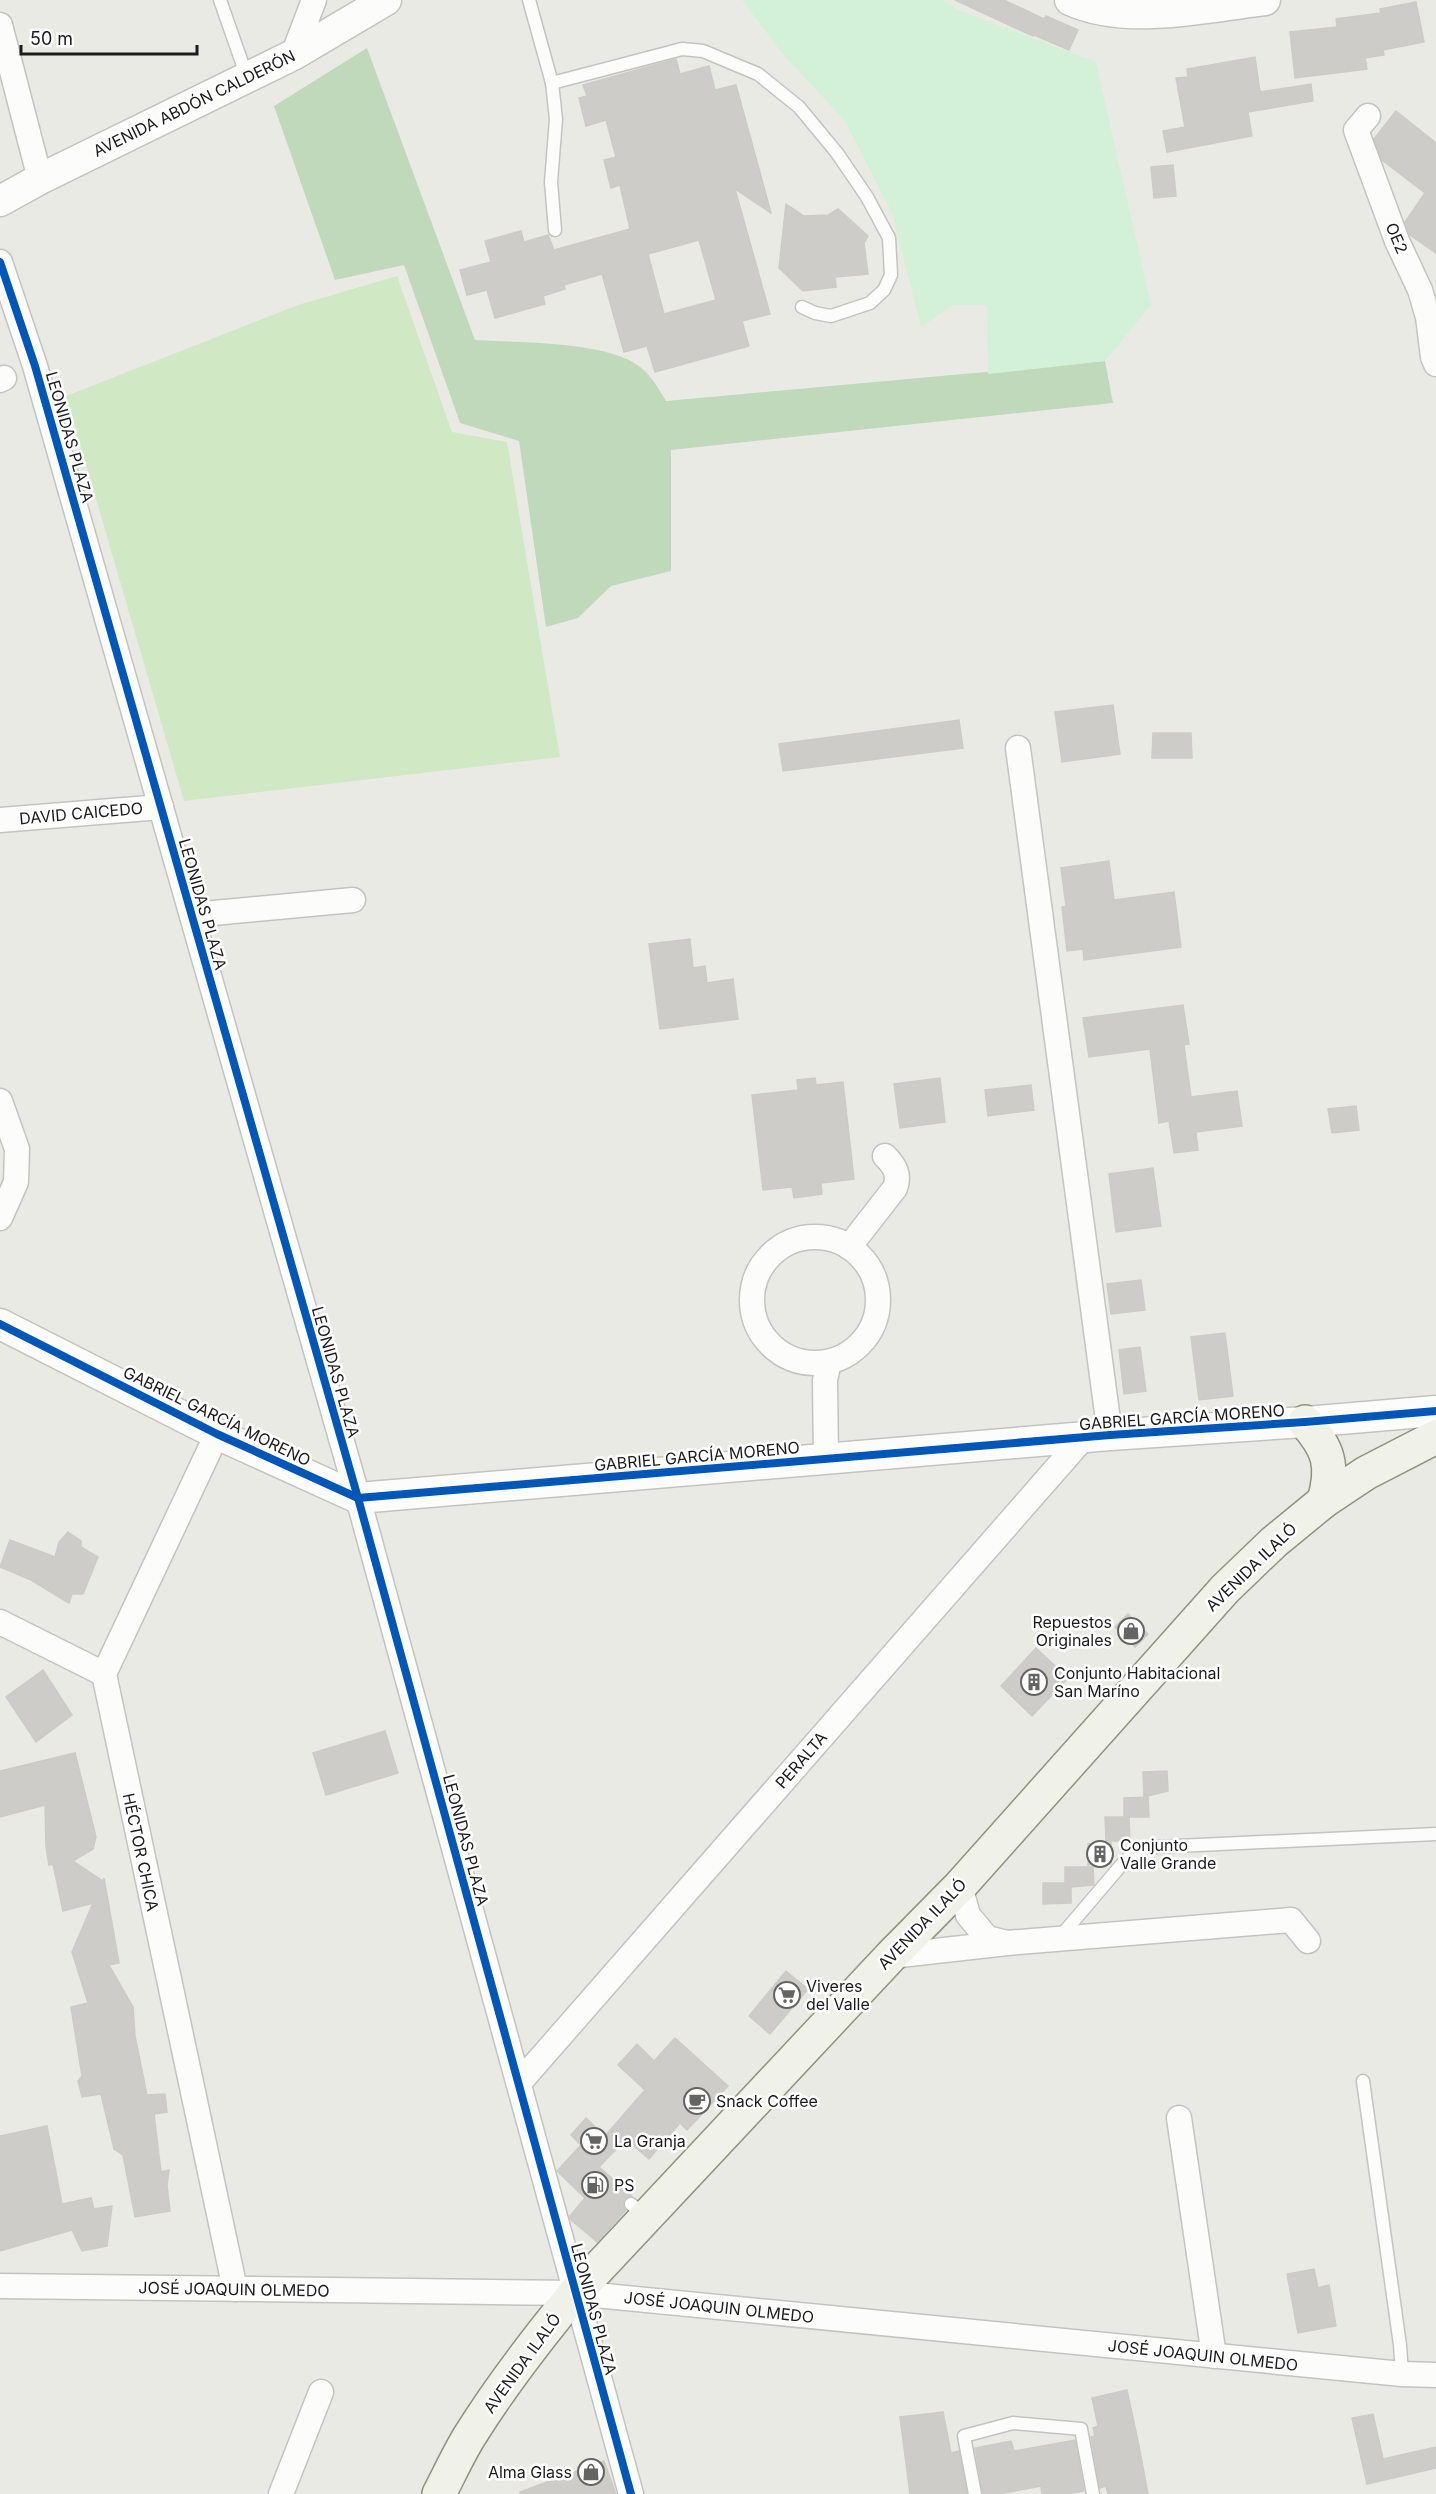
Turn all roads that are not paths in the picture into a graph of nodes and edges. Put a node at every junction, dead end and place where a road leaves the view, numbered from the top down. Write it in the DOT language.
graph roads {
  1 [pos="220,0"];
  2 [pos="314,0"];
  3 [pos="386,0"];
  4 [pos="530,0"];
  5 [pos="1070,0"];
  6 [pos="1265,0"];
  7 [pos="0,26"];
  8 [pos="293,55"];
  9 [pos="247,77"];
  10 [pos="552,83"];
  11 [pos="1368,116"];
  12 [pos="40,179"];
  13 [pos="0,201"];
  14 [pos="555,230"];
  15 [pos="0,262"];
  16 [pos="802,307"];
  17 [pos="1436,364"];
  18 [pos="1018,748"];
  19 [pos="161,807"];
  20 [pos="0,820"];
  21 [pos="353,900"];
  22 [pos="192,915"];
  23 [pos="0,1101"];
  24 [pos="885,1156"];
  25 [pos="0,1218"];
  26 [pos="849,1247"];
  27 [pos="0,1324"];
  28 [pos="829,1362"];
  29 [pos="1436,1411"];
  30 [pos="1305,1422"];
  31 [pos="217,1434"];
  32 [pos="1097,1436"];
  33 [pos="1436,1437"];
  34 [pos="826,1459"];
  35 [pos="358,1498"];
  36 [pos="1324,1501"];
  37 [pos="0,1623"];
  38 [pos="104,1674"];
  39 [pos="1436,1834"];
  40 [pos="960,1886"];
  41 [pos="1059,1939"];
  42 [pos="1308,1941"];
  43 [pos="1006,1943"];
  44 [pos="891,1956"];
  45 [pos="1364,2081"];
  46 [pos="519,2083"];
  47 [pos="1179,2118"];
  48 [pos="0,2286"];
  49 [pos="235,2289"];
  50 [pos="575,2293"];
  51 [pos="1215,2356"];
  52 [pos="1402,2374"];
  53 [pos="1436,2375"];
  54 [pos="321,2392"];
  55 [pos="281,2494"];
  56 [pos="439,2494"];
  57 [pos="631,2494"];
  58 [pos="975,2494"];
  59 [pos="1093,2494"];
  1 -- 9 [label="lane"];
  2 -- 8 [label="street"];
  3 -- 8 [label="street, AVENIDA ABDÓN CALDERÓN"];
  4 -- 10 [label="lane"];
  5 -- 6 [label="street"];
  7 -- 12 [label="street"];
  8 -- 9 [label="street, AVENIDA ABDÓN CALDERÓN"];
  9 -- 12 [label="street, AVENIDA ABDÓN CALDERÓN"];
  10 -- 14 [label="lane"];
  10 -- 16 [label="lane"];
  11 -- 17 [label="street, OE2"];
  12 -- 13 [label="street, AVENIDA ABDÓN CALDERÓN"];
  15 -- 19 [label="street, LEONIDAS PLAZA"];
  18 -- 32 [label="street"];
  19 -- 20 [label="street, DAVID CAICEDO"];
  19 -- 22 [label="street, LEONIDAS PLAZA"];
  21 -- 22 [label="street"];
  22 -- 35 [label="street, LEONIDAS PLAZA"];
  23 -- 25 [label="street"];
  24 -- 26 [label="street"];
  26 -- 28 [label="street"];
  26 -- 28 [label="street"];
  27 -- 31 [label="street, GABRIEL GARCÍA MORENO"];
  28 -- 34 [label="street"];
  29 -- 30 [label="street, GABRIEL GARCÍA MORENO"];
  30 -- 32 [label="street, GABRIEL GARCÍA MORENO"];
  30 -- 36 [label="main road"];
  31 -- 35 [label="street, GABRIEL GARCÍA MORENO"];
  31 -- 38 [label="street"];
  32 -- 34 [label="street, GABRIEL GARCÍA MORENO"];
  32 -- 46 [label="street, PERALTA"];
  33 -- 36 [label="main road, AVENIDA ILALÓ"];
  34 -- 35 [label="street, GABRIEL GARCÍA MORENO"];
  35 -- 46 [label="street, LEONIDAS PLAZA"];
  36 -- 40 [label="main road, AVENIDA ILALÓ"];
  37 -- 38 [label="street"];
  38 -- 49 [label="street, HÉCTOR CHICA"];
  39 -- 41 [label="lane"];
  40 -- 43 [label="street"];
  40 -- 44 [label="main road, AVENIDA ILALÓ"];
  41 -- 42 [label="street"];
  41 -- 43 [label="street"];
  43 -- 44 [label="street"];
  44 -- 50 [label="main road, AVENIDA ILALÓ"];
  45 -- 52 [label="lane"];
  46 -- 50 [label="street, LEONIDAS PLAZA"];
  47 -- 51 [label="street"];
  48 -- 49 [label="street, JOSÉ JOAQUIN OLMEDO"];
  49 -- 50 [label="street, JOSÉ JOAQUIN OLMEDO"];
  50 -- 51 [label="street, JOSÉ JOAQUIN OLMEDO"];
  50 -- 56 [label="main road, AVENIDA ILALÓ"];
  50 -- 57 [label="street, LEONIDAS PLAZA"];
  51 -- 52 [label="street, JOSÉ JOAQUIN OLMEDO"];
  52 -- 53 [label="street, JOSÉ JOAQUIN OLMEDO"];
  54 -- 55 [label="street"];
  58 -- 59 [label="lane"];
}
